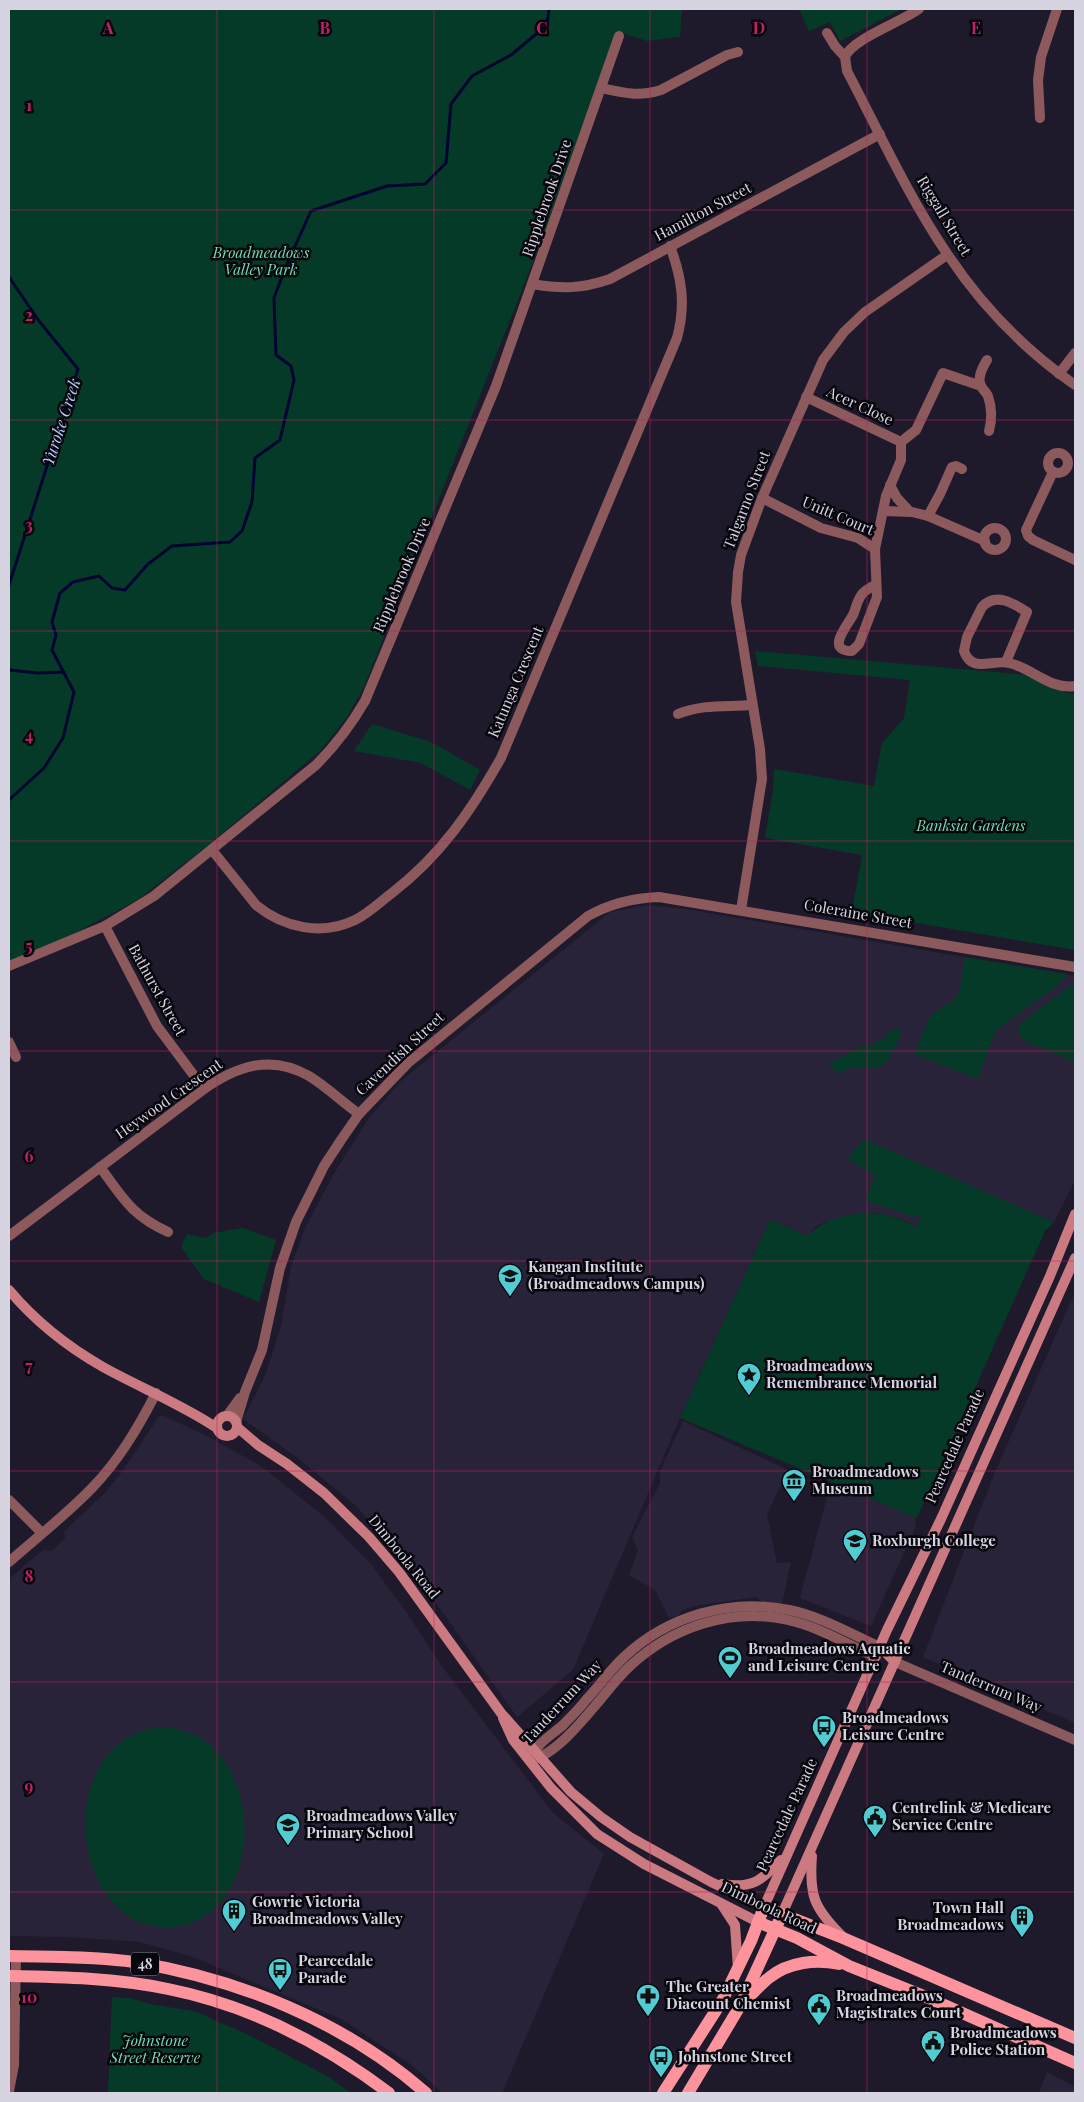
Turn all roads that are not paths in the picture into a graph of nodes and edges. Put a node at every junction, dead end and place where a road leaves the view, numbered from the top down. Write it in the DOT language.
graph roads {
  1 [pos="919,9"];
  2 [pos="1057,9"];
  3 [pos="827,33"];
  4 [pos="619,36"];
  5 [pos="738,52"];
  6 [pos="845,56"];
  7 [pos="601,88"];
  8 [pos="1040,118"];
  9 [pos="880,134"];
  10 [pos="670,246"];
  11 [pos="947,255"];
  12 [pos="532,284"];
  13 [pos="1075,353"];
  14 [pos="987,360"];
  15 [pos="1059,374"];
  16 [pos="1075,385"];
  17 [pos="981,386"];
  18 [pos="806,397"];
  19 [pos="989,431"];
  20 [pos="901,442"];
  21 [pos="962,469"];
  22 [pos="1053,472"];
  23 [pos="890,486"];
  24 [pos="762,498"];
  25 [pos="882,510"];
  26 [pos="910,512"];
  27 [pos="928,516"];
  28 [pos="985,541"];
  29 [pos="874,549"];
  30 [pos="1075,560"];
  31 [pos="876,584"];
  32 [pos="1006,662"];
  33 [pos="1075,686"];
  34 [pos="752,705"];
  35 [pos="678,714"];
  36 [pos="212,850"];
  37 [pos="636,898"];
  38 [pos="741,910"];
  39 [pos="105,926"];
  40 [pos="9,966"];
  41 [pos="1075,967"];
  42 [pos="9,1042"];
  43 [pos="16,1057"];
  44 [pos="204,1089"];
  45 [pos="359,1114"];
  46 [pos="100,1167"];
  47 [pos="1075,1214"];
  48 [pos="168,1232"];
  49 [pos="9,1236"];
  50 [pos="1075,1258"];
  51 [pos="9,1290"];
  52 [pos="245,1392"];
  53 [pos="156,1393"];
  54 [pos="189,1409"];
  55 [pos="225,1417"];
  56 [pos="218,1428"];
  57 [pos="235,1428"];
  58 [pos="9,1500"];
  59 [pos="42,1533"];
  60 [pos="9,1562"];
  61 [pos="880,1647"];
  62 [pos="876,1657"];
  63 [pos="895,1662"];
  64 [pos="501,1714"];
  65 [pos="1075,1740"];
  66 [pos="537,1754"];
  67 [pos="529,1760"];
  68 [pos="630,1837"];
  69 [pos="812,1848"];
  70 [pos="622,1851"];
  71 [pos="786,1855"];
  72 [pos="711,1882"];
  73 [pos="721,1904"];
  74 [pos="764,1907"];
  75 [pos="782,1914"];
  76 [pos="758,1922"];
  77 [pos="776,1929"];
  78 [pos="844,1938"];
  79 [pos="13,1956"];
  80 [pos="849,1966"];
  81 [pos="738,1970"];
  82 [pos="185,1972"];
  83 [pos="13,1976"];
  84 [pos="181,1992"];
  85 [pos="740,2006"];
  86 [pos="1075,2038"];
  87 [pos="1075,2063"];
  88 [pos="672,2078"];
  89 [pos="9,2090"];
  90 [pos="690,2090"];
  91 [pos="389,2093"];
  92 [pos="426,2093"];
  93 [pos="663,2093"];
  1 -- 6 [label="street"];
  2 -- 8 [label="street"];
  3 -- 6 [label="street, Riggall Street"];
  4 -- 7 [label="street, Ripplebrook Drive"];
  5 -- 7 [label="street"];
  6 -- 9 [label="street, Riggall Street"];
  7 -- 12 [label="street, Ripplebrook Drive"];
  9 -- 10 [label="street, Hamilton Street"];
  9 -- 11 [label="street, Riggall Street"];
  10 -- 12 [label="street, Hamilton Street"];
  10 -- 36 [label="street, Katunga Crescent"];
  11 -- 15 [label="street, Riggall Street"];
  11 -- 18 [label="street, Talgarno Street"];
  12 -- 36 [label="street, Ripplebrook Drive"];
  13 -- 15 [label="street"];
  14 -- 17 [label="street"];
  15 -- 16 [label="street, Riggall Street"];
  17 -- 19 [label="street"];
  17 -- 20 [label="street"];
  18 -- 20 [label="street, Acer Close"];
  18 -- 24 [label="street, Talgarno Street"];
  20 -- 23 [label="street"];
  21 -- 27 [label="street"];
  22 -- 30 [label="street"];
  23 -- 25 [label="street"];
  23 -- 26 [label="street"];
  24 -- 29 [label="street, Unitt Court"];
  24 -- 34 [label="street, Talgarno Street"];
  25 -- 26 [label="street"];
  25 -- 29 [label="street"];
  26 -- 27 [label="street"];
  27 -- 28 [label="street"];
  29 -- 31 [label="street"];
  31 -- 31 [label="street"];
  32 -- 32 [label="street"];
  32 -- 33 [label="street"];
  34 -- 35 [label="street"];
  34 -- 38 [label="street, Talgarno Street"];
  36 -- 39 [label="street, Ripplebrook Drive"];
  37 -- 38 [label="street, Coleraine Street"];
  37 -- 45 [label="street, Cavendish Street"];
  38 -- 41 [label="street, Coleraine Street"];
  39 -- 40 [label="street, Ripplebrook Drive"];
  39 -- 44 [label="street, Bathurst Street"];
  42 -- 43 [label="street"];
  44 -- 45 [label="street, Heywood Crescent"];
  44 -- 46 [label="street, Heywood Crescent"];
  45 -- 52 [label="street, Cavendish Street"];
  46 -- 48 [label="street"];
  46 -- 49 [label="street, Heywood Crescent"];
  47 -- 61 [label="street, Pearcedale Parade"];
  50 -- 63 [label="street"];
  51 -- 53 [label="street"];
  52 -- 55 [label="street, Cavendish Street"];
  52 -- 57 [label="street, Cavendish Street"];
  53 -- 54 [label="street"];
  53 -- 59 [label="street"];
  54 -- 55 [label="street"];
  54 -- 56 [label="street"];
  55 -- 56 [label="street"];
  55 -- 57 [label="street"];
  56 -- 57 [label="street"];
  57 -- 64 [label="street, Dimboola Road"];
  58 -- 59 [label="street"];
  59 -- 60 [label="street"];
  61 -- 62 [label="street, Pearcedale Parade"];
  61 -- 63 [label="street, Tanderrum Way"];
  61 -- 66 [label="street, Tanderrum Way"];
  62 -- 63 [label="street, Tanderrum Way"];
  62 -- 66 [label="street, Tanderrum Way"];
  62 -- 71 [label="street, Pearcedale Parade"];
  63 -- 65 [label="street, Tanderrum Way"];
  63 -- 69 [label="street"];
  64 -- 66 [label="street, Dimboola Road"];
  64 -- 67 [label="street, Dimboola Road"];
  66 -- 67 [label="street, Tanderrum Way"];
  66 -- 68 [label="street, Dimboola Road"];
  67 -- 70 [label="street, Dimboola Road"];
  68 -- 70 [label="street"];
  68 -- 72 [label="street, Dimboola Road"];
  69 -- 75 [label="street"];
  69 -- 78 [label="street"];
  70 -- 73 [label="street, Dimboola Road"];
  71 -- 72 [label="street"];
  71 -- 74 [label="street, Pearcedale Parade"];
  72 -- 74 [label="street, Dimboola Road"];
  73 -- 76 [label="street, Dimboola Road"];
  73 -- 81 [label="street"];
  74 -- 75 [label="main road, Dimboola Road"];
  74 -- 76 [label="main road, Pearcedale Parade"];
  75 -- 77 [label="main road"];
  75 -- 78 [label="main road, Dimboola Road"];
  76 -- 77 [label="main road, Dimboola Road"];
  76 -- 81 [label="main road, Pearcedale Parade"];
  77 -- 80 [label="main road, Dimboola Road"];
  77 -- 85 [label="main road"];
  78 -- 86 [label="main road, Dimboola Road"];
  79 -- 82 [label="main road, 48"];
  79 -- 83 [label="street"];
  80 -- 85 [label="main road"];
  80 -- 87 [label="main road, Dimboola Road"];
  81 -- 88 [label="main road, Pearcedale Parade"];
  82 -- 84 [label="main road"];
  82 -- 92 [label="main road, 48"];
  83 -- 84 [label="main road, 48"];
  83 -- 89 [label="street"];
  84 -- 91 [label="main road, 48"];
  85 -- 90 [label="main road"];
  88 -- 90 [label="main road"];
  88 -- 93 [label="main road, Pearcedale Parade"];
}
